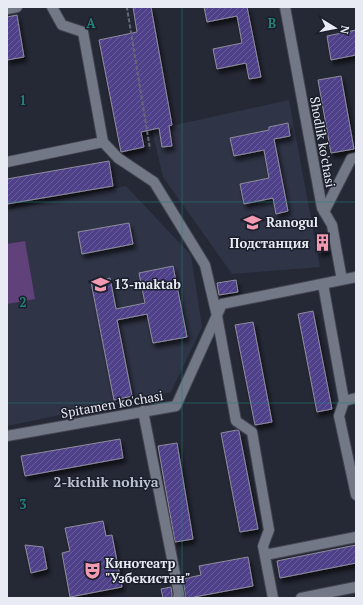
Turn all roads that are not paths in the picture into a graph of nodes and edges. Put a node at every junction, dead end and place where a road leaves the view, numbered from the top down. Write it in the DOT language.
graph roads {
  1 [pos="17,7"];
  2 [pos="52,7"];
  3 [pos="285,7"];
  4 [pos="7,9"];
  5 [pos="103,142"];
  6 [pos="356,158"];
  7 [pos="7,162"];
  8 [pos="324,212"];
  9 [pos="356,277"];
  10 [pos="342,280"];
  11 [pos="323,284"];
  12 [pos="217,316"];
  13 [pos="356,398"];
  14 [pos="344,401"];
  15 [pos="143,412"];
  16 [pos="7,436"];
  17 [pos="356,495"];
  18 [pos="356,537"];
  19 [pos="265,555"];
  20 [pos="356,588"];
  21 [pos="178,598"];
  22 [pos="273,598"];
  23 [pos="301,598"];
  1 -- 4 [label="street"];
  2 -- 5 [label="street"];
  3 -- 8 [label="street, Shodlik ko'chasi"];
  5 -- 7 [label="street"];
  5 -- 12 [label="street"];
  6 -- 8 [label="street"];
  8 -- 10 [label="street, Shodlik ko'chasi"];
  9 -- 10 [label="street, Spitamen ko'chasi"];
  10 -- 11 [label="street, Spitamen ko'chasi"];
  11 -- 12 [label="street, Spitamen ko'chasi"];
  11 -- 14 [label="street"];
  12 -- 15 [label="street, Spitamen ko'chasi"];
  12 -- 19 [label="street"];
  13 -- 14 [label="street"];
  14 -- 17 [label="street"];
  15 -- 16 [label="street, Spitamen ko'chasi"];
  15 -- 21 [label="street"];
  18 -- 19 [label="street"];
  19 -- 22 [label="street"];
  20 -- 23 [label="street"];
}
